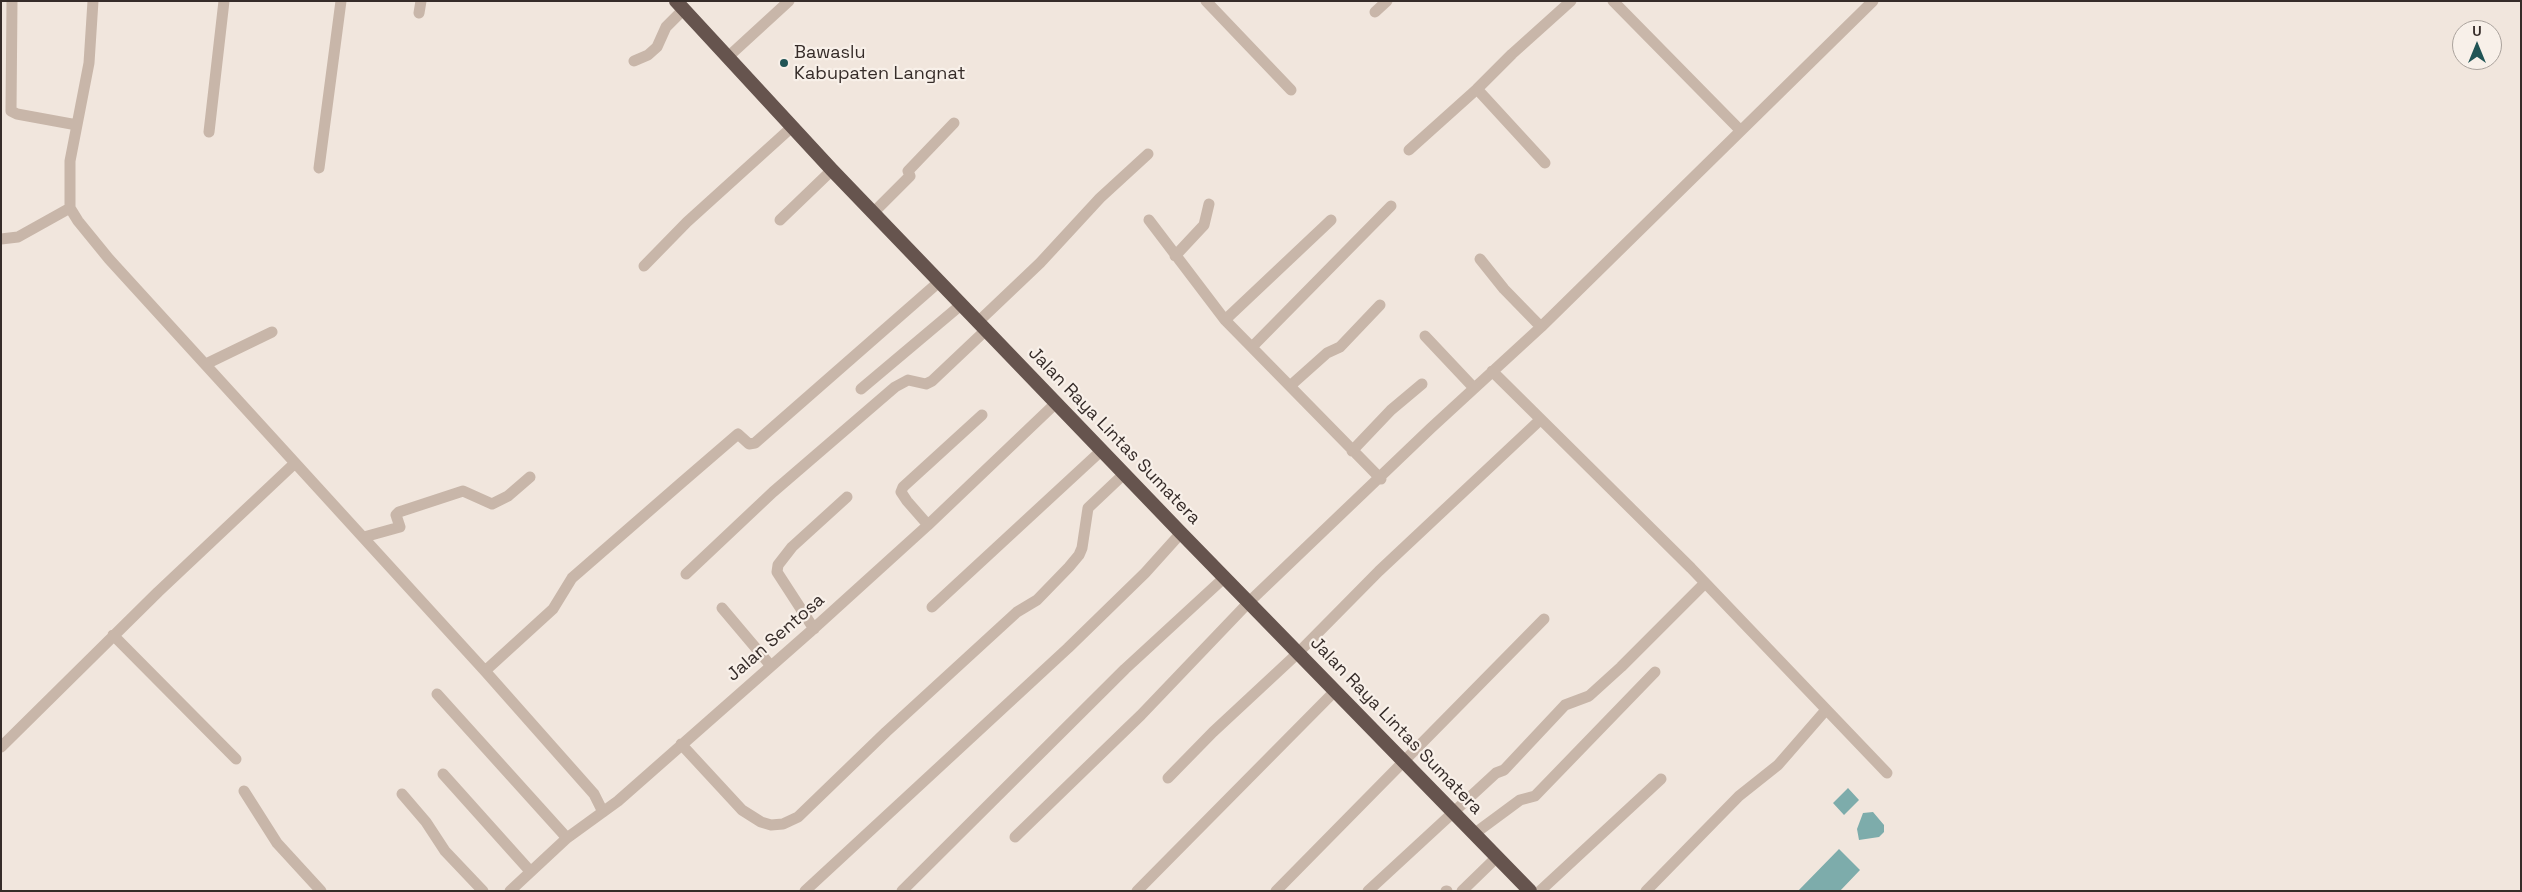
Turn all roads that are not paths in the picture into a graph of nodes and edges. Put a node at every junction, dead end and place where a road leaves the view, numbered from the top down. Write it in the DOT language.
graph roads {
  1 [pos="12,1"];
  2 [pos="93,1"];
  3 [pos="224,1"];
  4 [pos="341,1"];
  5 [pos="790,1"];
  6 [pos="1206,1"];
  7 [pos="1386,1"];
  8 [pos="1571,1"];
  9 [pos="1614,1"];
  10 [pos="1873,1"];
  11 [pos="680,5"];
  12 [pos="1375,12"];
  13 [pos="729,56"];
  14 [pos="634,61"];
  15 [pos="1477,89"];
  16 [pos="1292,90"];
  17 [pos="954,123"];
  18 [pos="77,125"];
  19 [pos="792,127"];
  20 [pos="1740,130"];
  21 [pos="209,132"];
  22 [pos="1409,150"];
  23 [pos="1148,154"];
  24 [pos="1545,163"];
  25 [pos="319,168"];
  26 [pos="832,170"];
  27 [pos="1209,204"];
  28 [pos="1391,206"];
  29 [pos="70,208"];
  30 [pos="874,212"];
  31 [pos="780,220"];
  32 [pos="1149,220"];
  33 [pos="1331,220"];
  34 [pos="1,239"];
  35 [pos="1175,256"];
  36 [pos="1480,259"];
  37 [pos="644,266"];
  38 [pos="940,281"];
  39 [pos="962,304"];
  40 [pos="1380,305"];
  41 [pos="1225,320"];
  42 [pos="983,325"];
  43 [pos="1541,327"];
  44 [pos="272,332"];
  45 [pos="1425,336"];
  46 [pos="1252,347"];
  47 [pos="206,364"];
  48 [pos="1492,371"];
  49 [pos="1422,384"];
  50 [pos="1290,386"];
  51 [pos="1474,388"];
  52 [pos="861,389"];
  53 [pos="1057,402"];
  54 [pos="982,415"];
  55 [pos="1540,420"];
  56 [pos="1102,450"];
  57 [pos="1352,451"];
  58 [pos="295,463"];
  59 [pos="1125,473"];
  60 [pos="530,477"];
  61 [pos="1381,478"];
  62 [pos="847,497"];
  63 [pos="928,525"];
  64 [pos="1181,533"];
  65 [pos="364,538"];
  66 [pos="686,574"];
  67 [pos="1225,577"];
  68 [pos="1704,584"];
  69 [pos="1249,602"];
  70 [pos="932,607"];
  71 [pos="722,608"];
  72 [pos="1544,619"];
  73 [pos="814,629"];
  74 [pos="114,635"];
  75 [pos="1298,653"];
  76 [pos="771,666"];
  77 [pos="485,671"];
  78 [pos="1655,672"];
  79 [pos="1335,691"];
  80 [pos="438,694"];
  81 [pos="1825,711"];
  82 [pos="2,744"];
  83 [pos="681,744"];
  84 [pos="236,760"];
  85 [pos="1403,762"];
  86 [pos="1887,773"];
  87 [pos="443,774"];
  88 [pos="1168,778"];
  89 [pos="1661,779"];
  90 [pos="244,791"];
  91 [pos="402,794"];
  92 [pos="603,812"];
  93 [pos="1453,812"];
  94 [pos="1474,834"];
  95 [pos="1015,837"];
  96 [pos="567,838"];
  97 [pos="1496,857"];
  98 [pos="530,871"];
  99 [pos="321,891"];
  100 [pos="483,891"];
  101 [pos="510,891"];
  102 [pos="805,891"];
  103 [pos="902,891"];
  104 [pos="1137,891"];
  105 [pos="1276,891"];
  106 [pos="1368,891"];
  107 [pos="1462,891"];
  108 [pos="1530,891"];
  109 [pos="1540,891"];
  110 [pos="1646,891"];
  1 -- 18 [label="street"];
  2 -- 18 [label="street"];
  3 -- 21 [label="street"];
  4 -- 25 [label="street"];
  5 -- 13 [label="street"];
  6 -- 16 [label="street"];
  7 -- 12 [label="street"];
  8 -- 15 [label="street"];
  9 -- 20 [label="street"];
  10 -- 20 [label="street"];
  11 -- 13 [label="highway, Jalan Raya Lintas Sumatera"];
  11 -- 14 [label="street"];
  13 -- 19 [label="highway, Jalan Raya Lintas Sumatera"];
  15 -- 22 [label="street"];
  15 -- 24 [label="street"];
  17 -- 30 [label="street"];
  18 -- 29 [label="street"];
  19 -- 26 [label="highway, Jalan Raya Lintas Sumatera"];
  19 -- 37 [label="street"];
  20 -- 43 [label="street"];
  23 -- 42 [label="street"];
  26 -- 30 [label="highway, Jalan Raya Lintas Sumatera"];
  26 -- 31 [label="street"];
  27 -- 35 [label="street"];
  28 -- 46 [label="street"];
  29 -- 34 [label="street"];
  29 -- 47 [label="street"];
  30 -- 38 [label="highway, Jalan Raya Lintas Sumatera"];
  32 -- 35 [label="street"];
  33 -- 41 [label="street"];
  35 -- 41 [label="street"];
  36 -- 43 [label="street"];
  38 -- 39 [label="highway, Jalan Raya Lintas Sumatera"];
  38 -- 77 [label="street"];
  39 -- 42 [label="highway, Jalan Raya Lintas Sumatera"];
  39 -- 52 [label="street"];
  40 -- 50 [label="street"];
  41 -- 46 [label="street"];
  42 -- 53 [label="highway, Jalan Raya Lintas Sumatera"];
  42 -- 66 [label="street"];
  43 -- 48 [label="street"];
  44 -- 47 [label="street"];
  45 -- 51 [label="street"];
  46 -- 50 [label="street"];
  47 -- 58 [label="street"];
  48 -- 51 [label="street"];
  48 -- 55 [label="street"];
  49 -- 57 [label="street"];
  50 -- 57 [label="street"];
  51 -- 61 [label="street"];
  53 -- 56 [label="highway, Jalan Raya Lintas Sumatera"];
  53 -- 63 [label="street, Jalan Sentosa"];
  54 -- 63 [label="street"];
  55 -- 68 [label="street"];
  55 -- 75 [label="street"];
  56 -- 59 [label="highway, Jalan Raya Lintas Sumatera"];
  56 -- 70 [label="street"];
  57 -- 61 [label="street"];
  58 -- 65 [label="street"];
  58 -- 74 [label="street"];
  59 -- 64 [label="highway, Jalan Raya Lintas Sumatera"];
  59 -- 83 [label="street"];
  60 -- 65 [label="street"];
  61 -- 69 [label="street"];
  62 -- 73 [label="street"];
  63 -- 73 [label="street, Jalan Sentosa"];
  64 -- 67 [label="highway, Jalan Raya Lintas Sumatera"];
  64 -- 102 [label="street"];
  65 -- 77 [label="street"];
  67 -- 69 [label="highway, Jalan Raya Lintas Sumatera"];
  67 -- 103 [label="street"];
  68 -- 81 [label="street"];
  68 -- 93 [label="street"];
  69 -- 75 [label="highway, Jalan Raya Lintas Sumatera"];
  69 -- 95 [label="street"];
  71 -- 76 [label="street"];
  72 -- 85 [label="street"];
  73 -- 76 [label="street, Jalan Sentosa"];
  74 -- 82 [label="street"];
  74 -- 84 [label="street"];
  75 -- 79 [label="highway, Jalan Raya Lintas Sumatera"];
  75 -- 88 [label="street"];
  76 -- 83 [label="street, Jalan Sentosa"];
  77 -- 92 [label="street"];
  78 -- 94 [label="street"];
  79 -- 85 [label="highway, Jalan Raya Lintas Sumatera"];
  79 -- 104 [label="street"];
  80 -- 96 [label="street"];
  81 -- 86 [label="street"];
  81 -- 110 [label="street"];
  83 -- 92 [label="street, Jalan Sentosa"];
  85 -- 93 [label="highway, Jalan Raya Lintas Sumatera"];
  85 -- 105 [label="street"];
  87 -- 98 [label="street"];
  89 -- 109 [label="street"];
  90 -- 99 [label="street"];
  91 -- 100 [label="street"];
  92 -- 96 [label="street, Jalan Sentosa"];
  93 -- 94 [label="highway, Jalan Raya Lintas Sumatera"];
  93 -- 106 [label="street"];
  94 -- 97 [label="highway, Jalan Raya Lintas Sumatera"];
  96 -- 98 [label="street, Jalan Sentosa"];
  97 -- 107 [label="street"];
  97 -- 108 [label="highway, Jalan Raya Lintas Sumatera"];
  98 -- 101 [label="street, Jalan Sentosa"];
}
